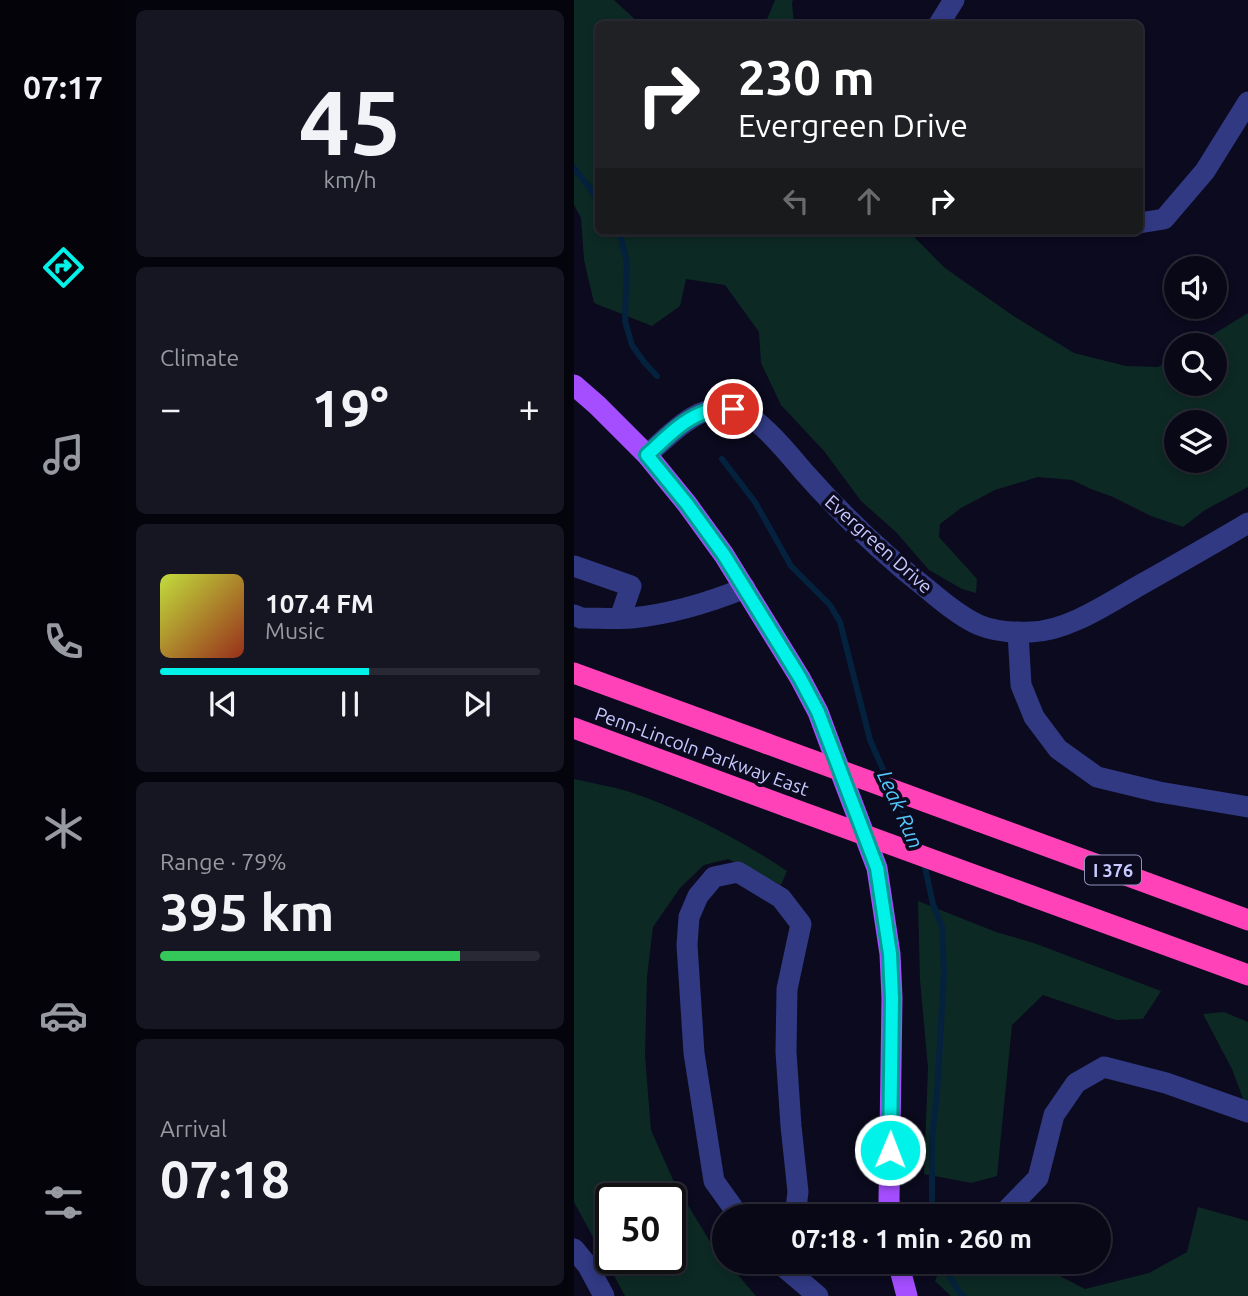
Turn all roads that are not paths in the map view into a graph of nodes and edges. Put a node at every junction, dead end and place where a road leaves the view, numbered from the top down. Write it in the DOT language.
graph roads {
  1 [pos="954,0"];
  2 [pos="941,21"];
  3 [pos="1248,102"];
  4 [pos="1143,222"];
  5 [pos="574,385"];
  6 [pos="647,455"];
  7 [pos="1248,523"];
  8 [pos="574,566"];
  9 [pos="745,588"];
  10 [pos="574,615"];
  11 [pos="620,618"];
  12 [pos="1018,632"];
  13 [pos="574,673"];
  14 [pos="574,728"];
  15 [pos="1248,807"];
  16 [pos="1248,920"];
  17 [pos="1248,975"];
  18 [pos="1248,1112"];
  19 [pos="730,1204"];
  20 [pos="796,1204"];
  21 [pos="889,1204"];
  22 [pos="1013,1204"];
  23 [pos="574,1249"];
  24 [pos="800,1274"];
  25 [pos="901,1274"];
  26 [pos="604,1296"];
  27 [pos="818,1296"];
  28 [pos="907,1296"];
  1 -- 2 [label="street"];
  3 -- 4 [label="street"];
  5 -- 6 [label="main road"];
  6 -- 9 [label="main road"];
  6 -- 12 [label="street, Evergreen Drive"];
  7 -- 12 [label="street, Evergreen Drive"];
  8 -- 11 [label="street"];
  9 -- 11 [label="street"];
  9 -- 21 [label="main road"];
  10 -- 11 [label="street"];
  12 -- 15 [label="street"];
  13 -- 16 [label="highway, Penn-Lincoln Parkway East / I 376, bridge"];
  14 -- 17 [label="highway, Penn-Lincoln Parkway East, bridge"];
  18 -- 22 [label="street"];
  19 -- 20 [label="street"];
  23 -- 26 [label="street"];
  24 -- 27 [label="street"];
  25 -- 28 [label="main road"];
}
